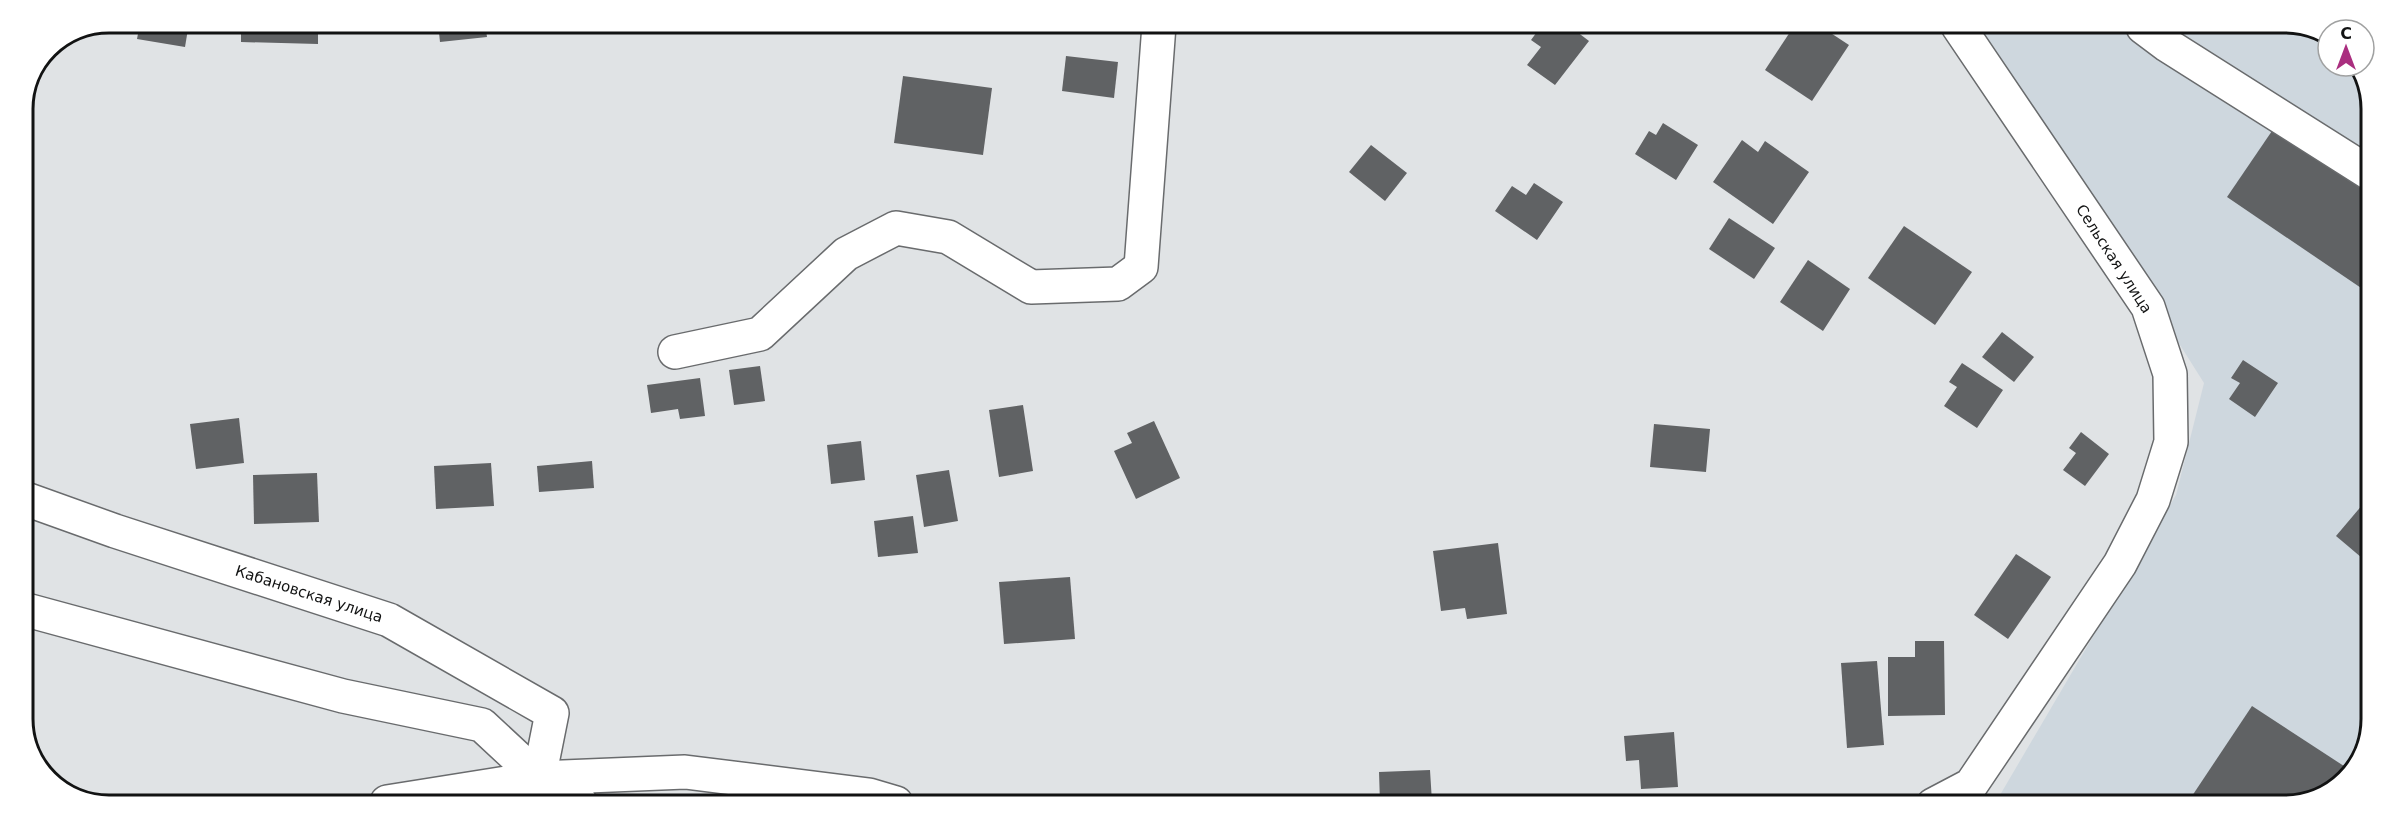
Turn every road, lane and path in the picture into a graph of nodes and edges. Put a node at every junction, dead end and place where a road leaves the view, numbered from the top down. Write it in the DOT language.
graph roads {
  1 [pos="1158,33"];
  2 [pos="1963,33"];
  3 [pos="2152,33"];
  4 [pos="2361,168"];
  5 [pos="675,352"];
  6 [pos="33,502"];
  7 [pos="33,612"];
  8 [pos="539,778"];
  9 [pos="431,795"];
  10 [pos="568,795"];
  11 [pos="869,795"];
  12 [pos="1952,795"];
  1 -- 5 [label="street"];
  2 -- 12 [label="street, Сельская улица"];
  3 -- 4 [label="street"];
  6 -- 8 [label="street, Кабановская улица"];
  7 -- 8 [label="street"];
  8 -- 9 [label="street"];
  8 -- 10 [label="street"];
  8 -- 11 [label="street"];
}
